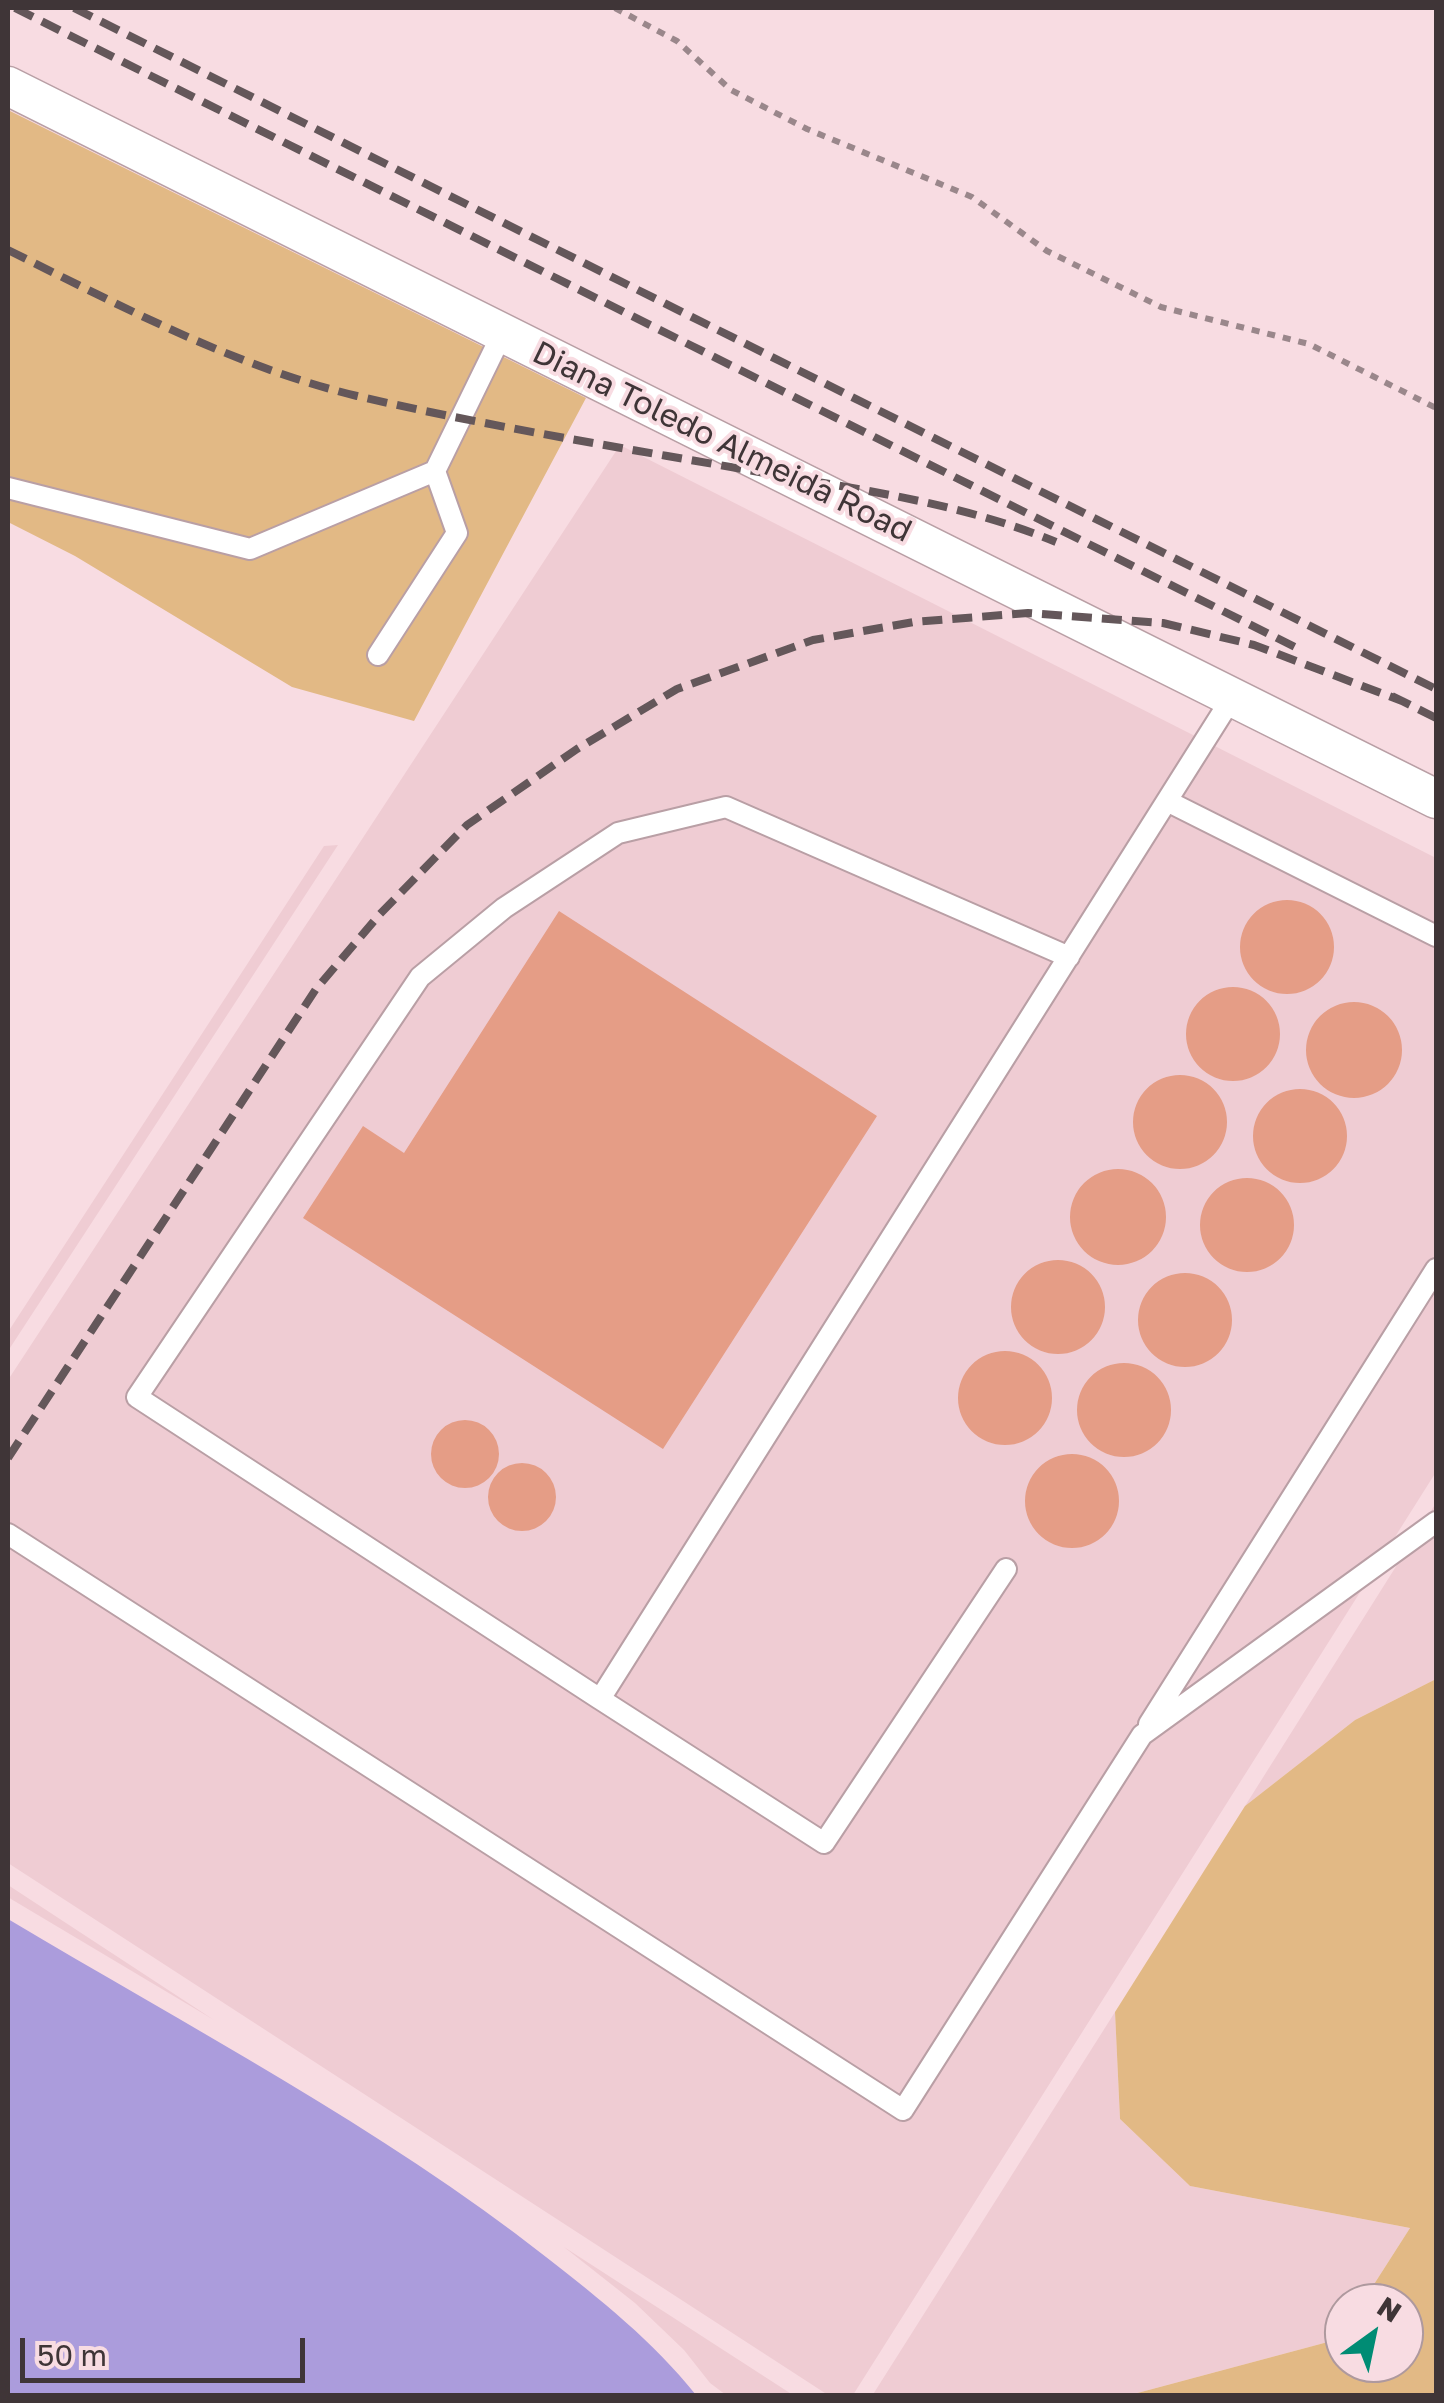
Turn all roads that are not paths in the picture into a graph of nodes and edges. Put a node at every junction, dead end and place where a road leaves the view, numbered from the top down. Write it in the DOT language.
graph roads {
  1 [pos="8,86"];
  2 [pos="504,332"];
  3 [pos="434,471"];
  4 [pos="8,488"];
  5 [pos="378,655"];
  6 [pos="1233,696"];
  7 [pos="1436,798"];
  8 [pos="1167,801"];
  9 [pos="1436,936"];
  10 [pos="1069,958"];
  11 [pos="1436,1269"];
  12 [pos="1436,1522"];
  13 [pos="8,1534"];
  14 [pos="1006,1569"];
  15 [pos="600,1699"];
  16 [pos="1142,1736"];
  1 -- 2 [label="street, Diana Toledo Almeida Road"];
  2 -- 3 [label="lane"];
  2 -- 6 [label="street, Diana Toledo Almeida Road"];
  3 -- 4 [label="lane"];
  3 -- 5 [label="lane"];
  6 -- 7 [label="street, Diana Toledo Almeida Road"];
  6 -- 8 [label="lane"];
  8 -- 9 [label="lane"];
  8 -- 10 [label="lane"];
  10 -- 15 [label="lane"];
  10 -- 15 [label="lane"];
  11 -- 16 [label="lane"];
  12 -- 16 [label="lane"];
  13 -- 16 [label="lane"];
  14 -- 15 [label="lane"];
}
